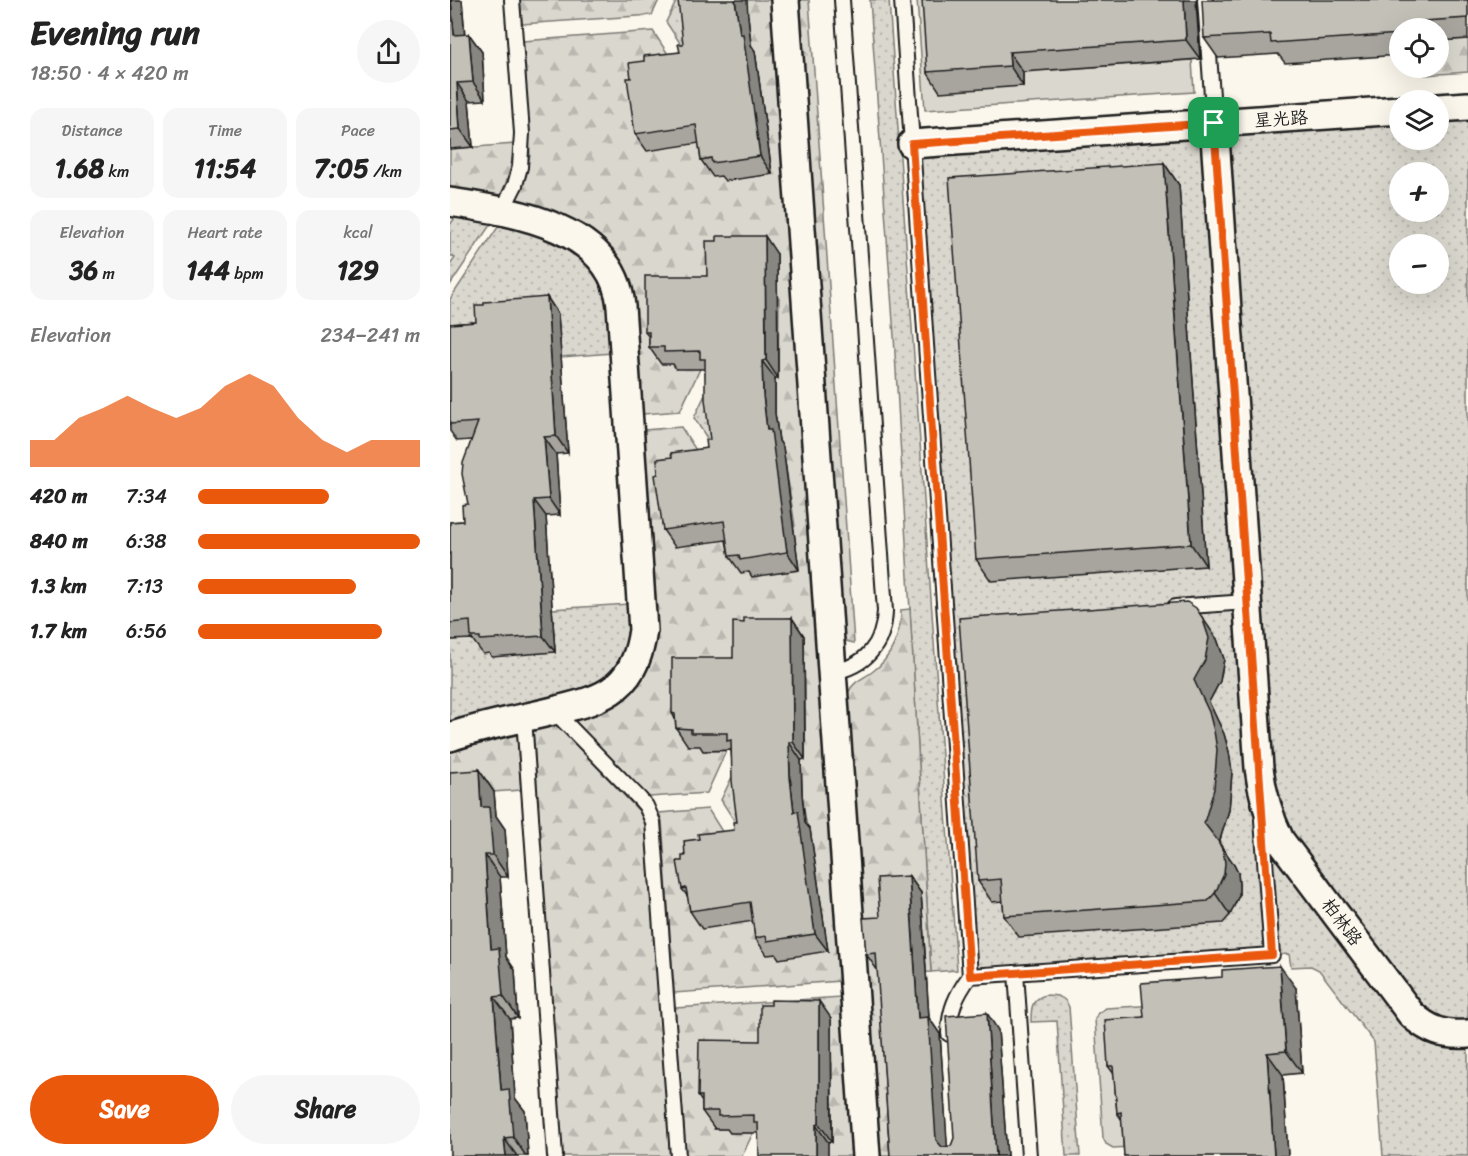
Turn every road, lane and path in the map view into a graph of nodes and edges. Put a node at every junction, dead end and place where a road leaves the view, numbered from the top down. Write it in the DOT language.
graph roads {
  1 [pos="512,0"];
  2 [pos="785,0"];
  3 [pos="842,0"];
  4 [pos="902,0"];
  5 [pos="1205,0"];
  6 [pos="1468,106"];
  7 [pos="1449,107"];
  8 [pos="1389,111"];
  9 [pos="1214,123"];
  10 [pos="912,144"];
  11 [pos="456,203"];
  12 [pos="502,211"];
  13 [pos="1247,602"];
  14 [pos="1166,608"];
  15 [pos="832,672"];
  16 [pos="554,711"];
  17 [pos="524,718"];
  18 [pos="450,737"];
  19 [pos="1259,768"];
  20 [pos="1016,973"];
  21 [pos="970,976"];
  22 [pos="1468,1034"];
  23 [pos="949,1045"];
  24 [pos="555,1156"];
  25 [pos="678,1156"];
  26 [pos="866,1156"];
  27 [pos="1029,1156"];
  1 -- 12 [label="lane"];
  2 -- 15 [label="street"];
  3 -- 15 [label="lane"];
  4 -- 10 [label="lane"];
  5 -- 9 [label="lane"];
  6 -- 7 [label="street"];
  8 -- 9 [label="street, 星光路"];
  9 -- 10 [label="street, 星光路"];
  9 -- 13 [label="street, 柏林路"];
  10 -- 21 [label="lane"];
  11 -- 12 [label="street"];
  12 -- 16 [label="street"];
  13 -- 14 [label="lane"];
  13 -- 19 [label="street, 柏林路"];
  15 -- 26 [label="street"];
  16 -- 17 [label="street"];
  16 -- 25 [label="lane"];
  17 -- 18 [label="street"];
  17 -- 24 [label="lane"];
  19 -- 20 [label="lane"];
  19 -- 22 [label="street, 柏林路"];
  20 -- 21 [label="lane"];
  20 -- 27 [label="lane"];
  21 -- 23 [label="lane"];
}
